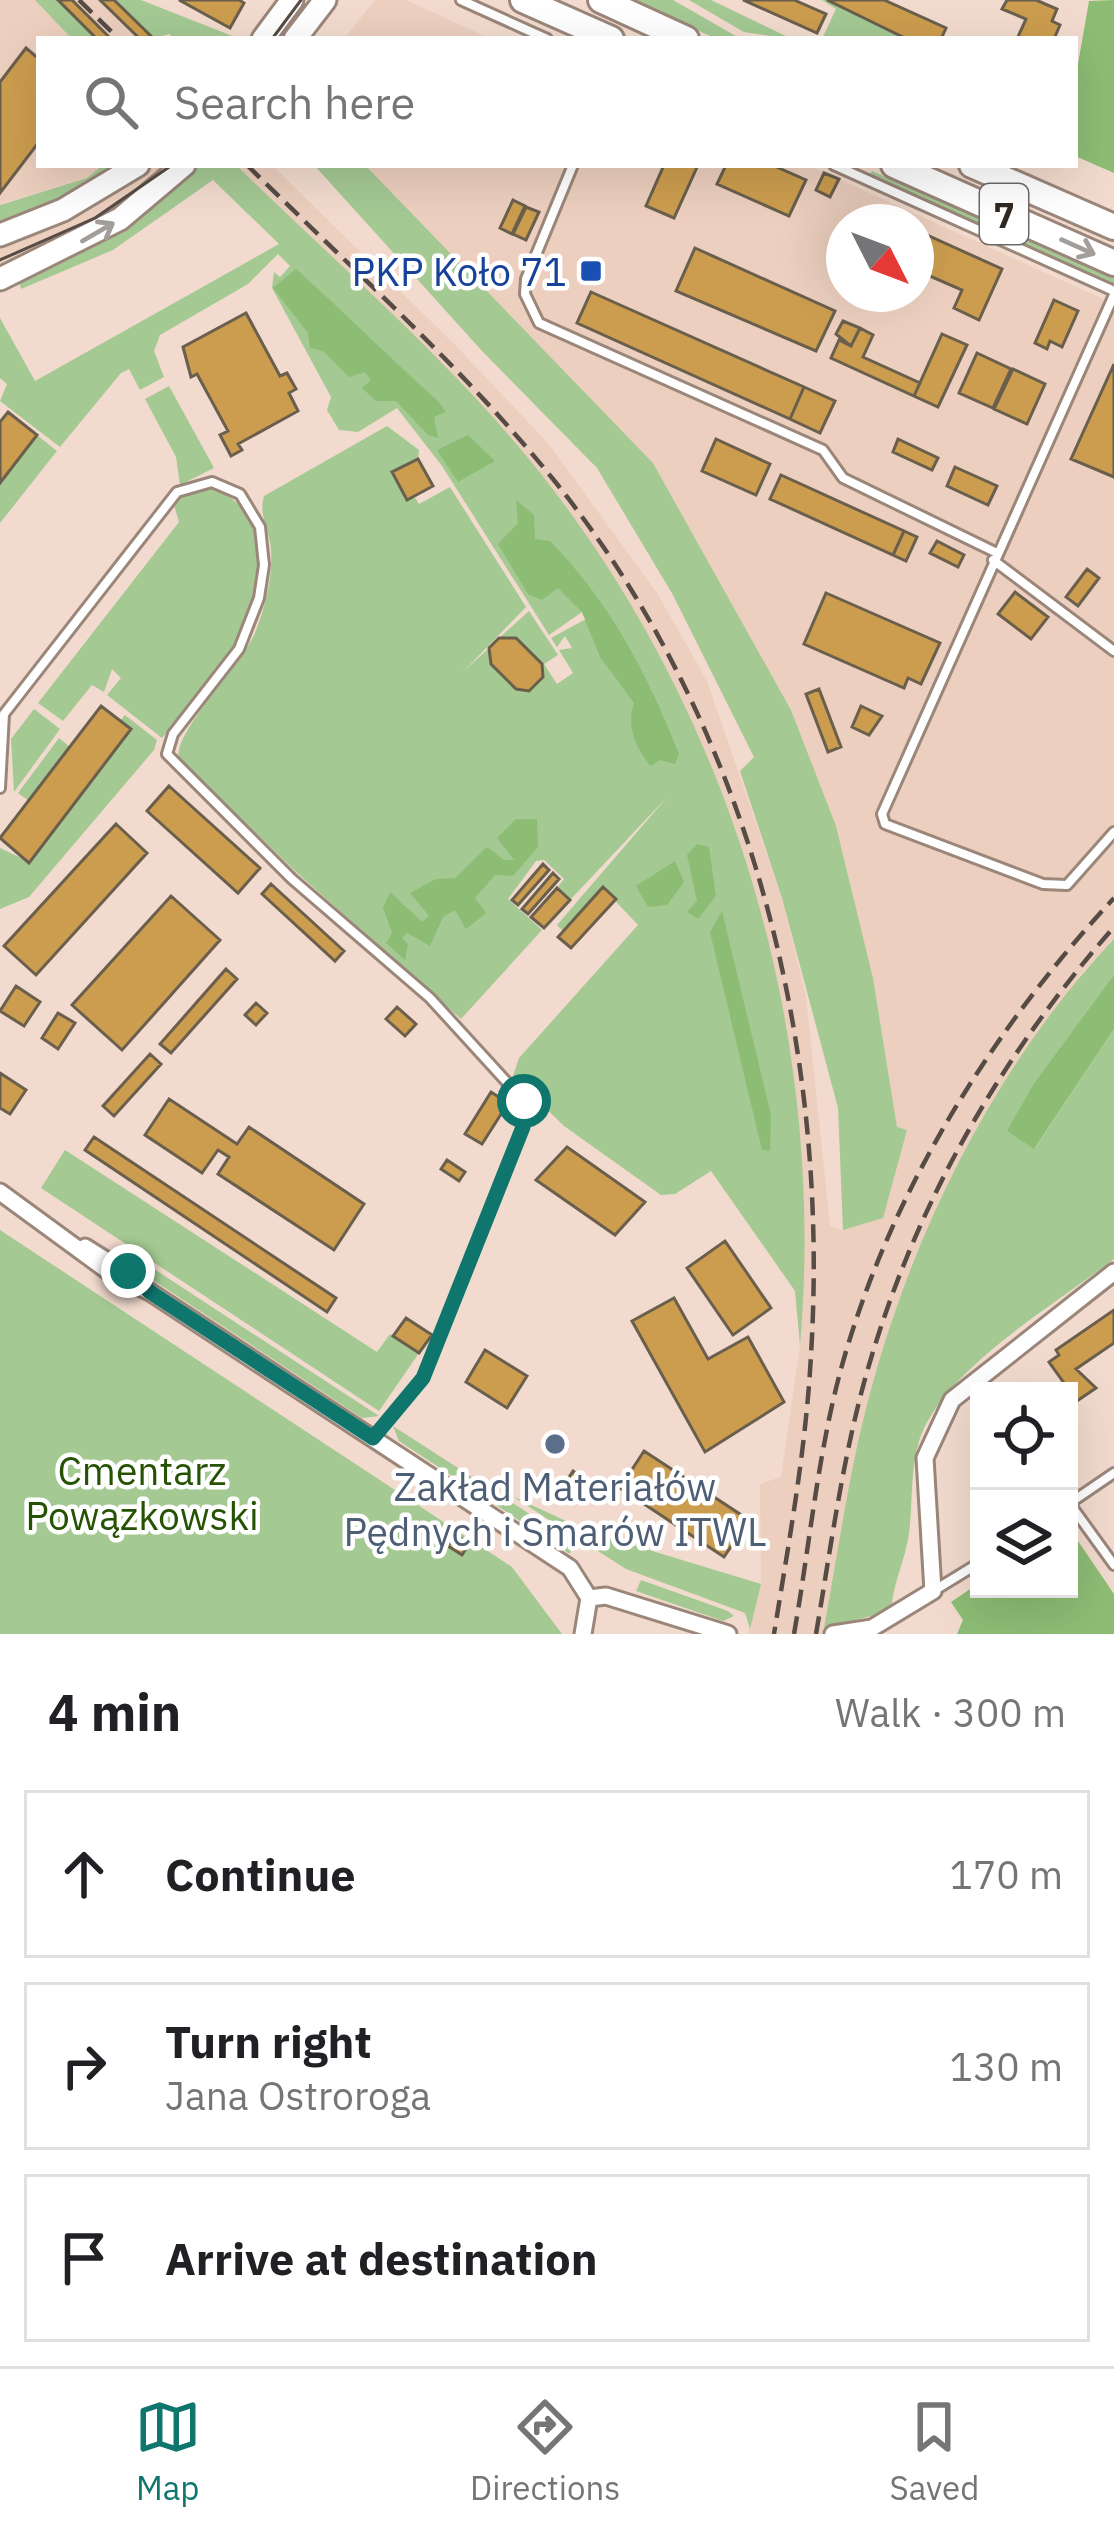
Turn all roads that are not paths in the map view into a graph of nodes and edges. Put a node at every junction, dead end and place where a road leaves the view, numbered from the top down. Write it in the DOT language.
graph roads {
  1 [pos="292,0"];
  2 [pos="325,0"];
  3 [pos="461,0"];
  4 [pos="523,0"];
  5 [pos="601,0"];
  6 [pos="265,36"];
  7 [pos="297,36"];
  8 [pos="540,36"];
  9 [pos="604,36"];
  10 [pos="679,36"];
  11 [pos="133,168"];
  12 [pos="180,168"];
  13 [pos="572,168"];
  14 [pos="841,168"];
  15 [pos="901,168"];
  16 [pos="979,168"];
  17 [pos="1114,227"];
  18 [pos="0,235"];
  19 [pos="1114,263"];
  20 [pos="0,279"];
  21 [pos="1114,293"];
  22 [pos="995,557"];
  23 [pos="1114,651"];
  24 [pos="0,788"];
  25 [pos="1114,832"];
  26 [pos="0,1192"];
  27 [pos="1114,1272"];
  28 [pos="373,1438"];
  29 [pos="1114,1473"];
  30 [pos="1078,1498"];
  31 [pos="1078,1516"];
  32 [pos="1114,1565"];
  33 [pos="970,1568"];
  34 [pos="933,1591"];
  35 [pos="589,1598"];
  36 [pos="583,1634"];
  37 [pos="728,1634"];
  38 [pos="833,1634"];
  1 -- 6 [label="street"];
  2 -- 7 [label="street"];
  3 -- 8 [label="lane"];
  4 -- 9 [label="main road"];
  5 -- 10 [label="main road"];
  11 -- 18 [label="street"];
  20 -- 12 [label="street, one-way"];
  13 -- 22 [label="lane"];
  14 -- 21 [label="lane"];
  15 -- 19 [label="main road, 7, one-way"];
  16 -- 17 [label="main road, 7"];
  21 -- 22 [label="lane"];
  22 -- 23 [label="lane"];
  22 -- 25 [label="lane"];
  24 -- 28 [label="lane"];
  26 -- 28 [label="street"];
  27 -- 34 [label="street"];
  28 -- 35 [label="street"];
  29 -- 30 [label="lane"];
  31 -- 32 [label="lane"];
  33 -- 34 [label="lane"];
  34 -- 38 [label="street"];
  35 -- 36 [label="street"];
  35 -- 37 [label="street"];
}
